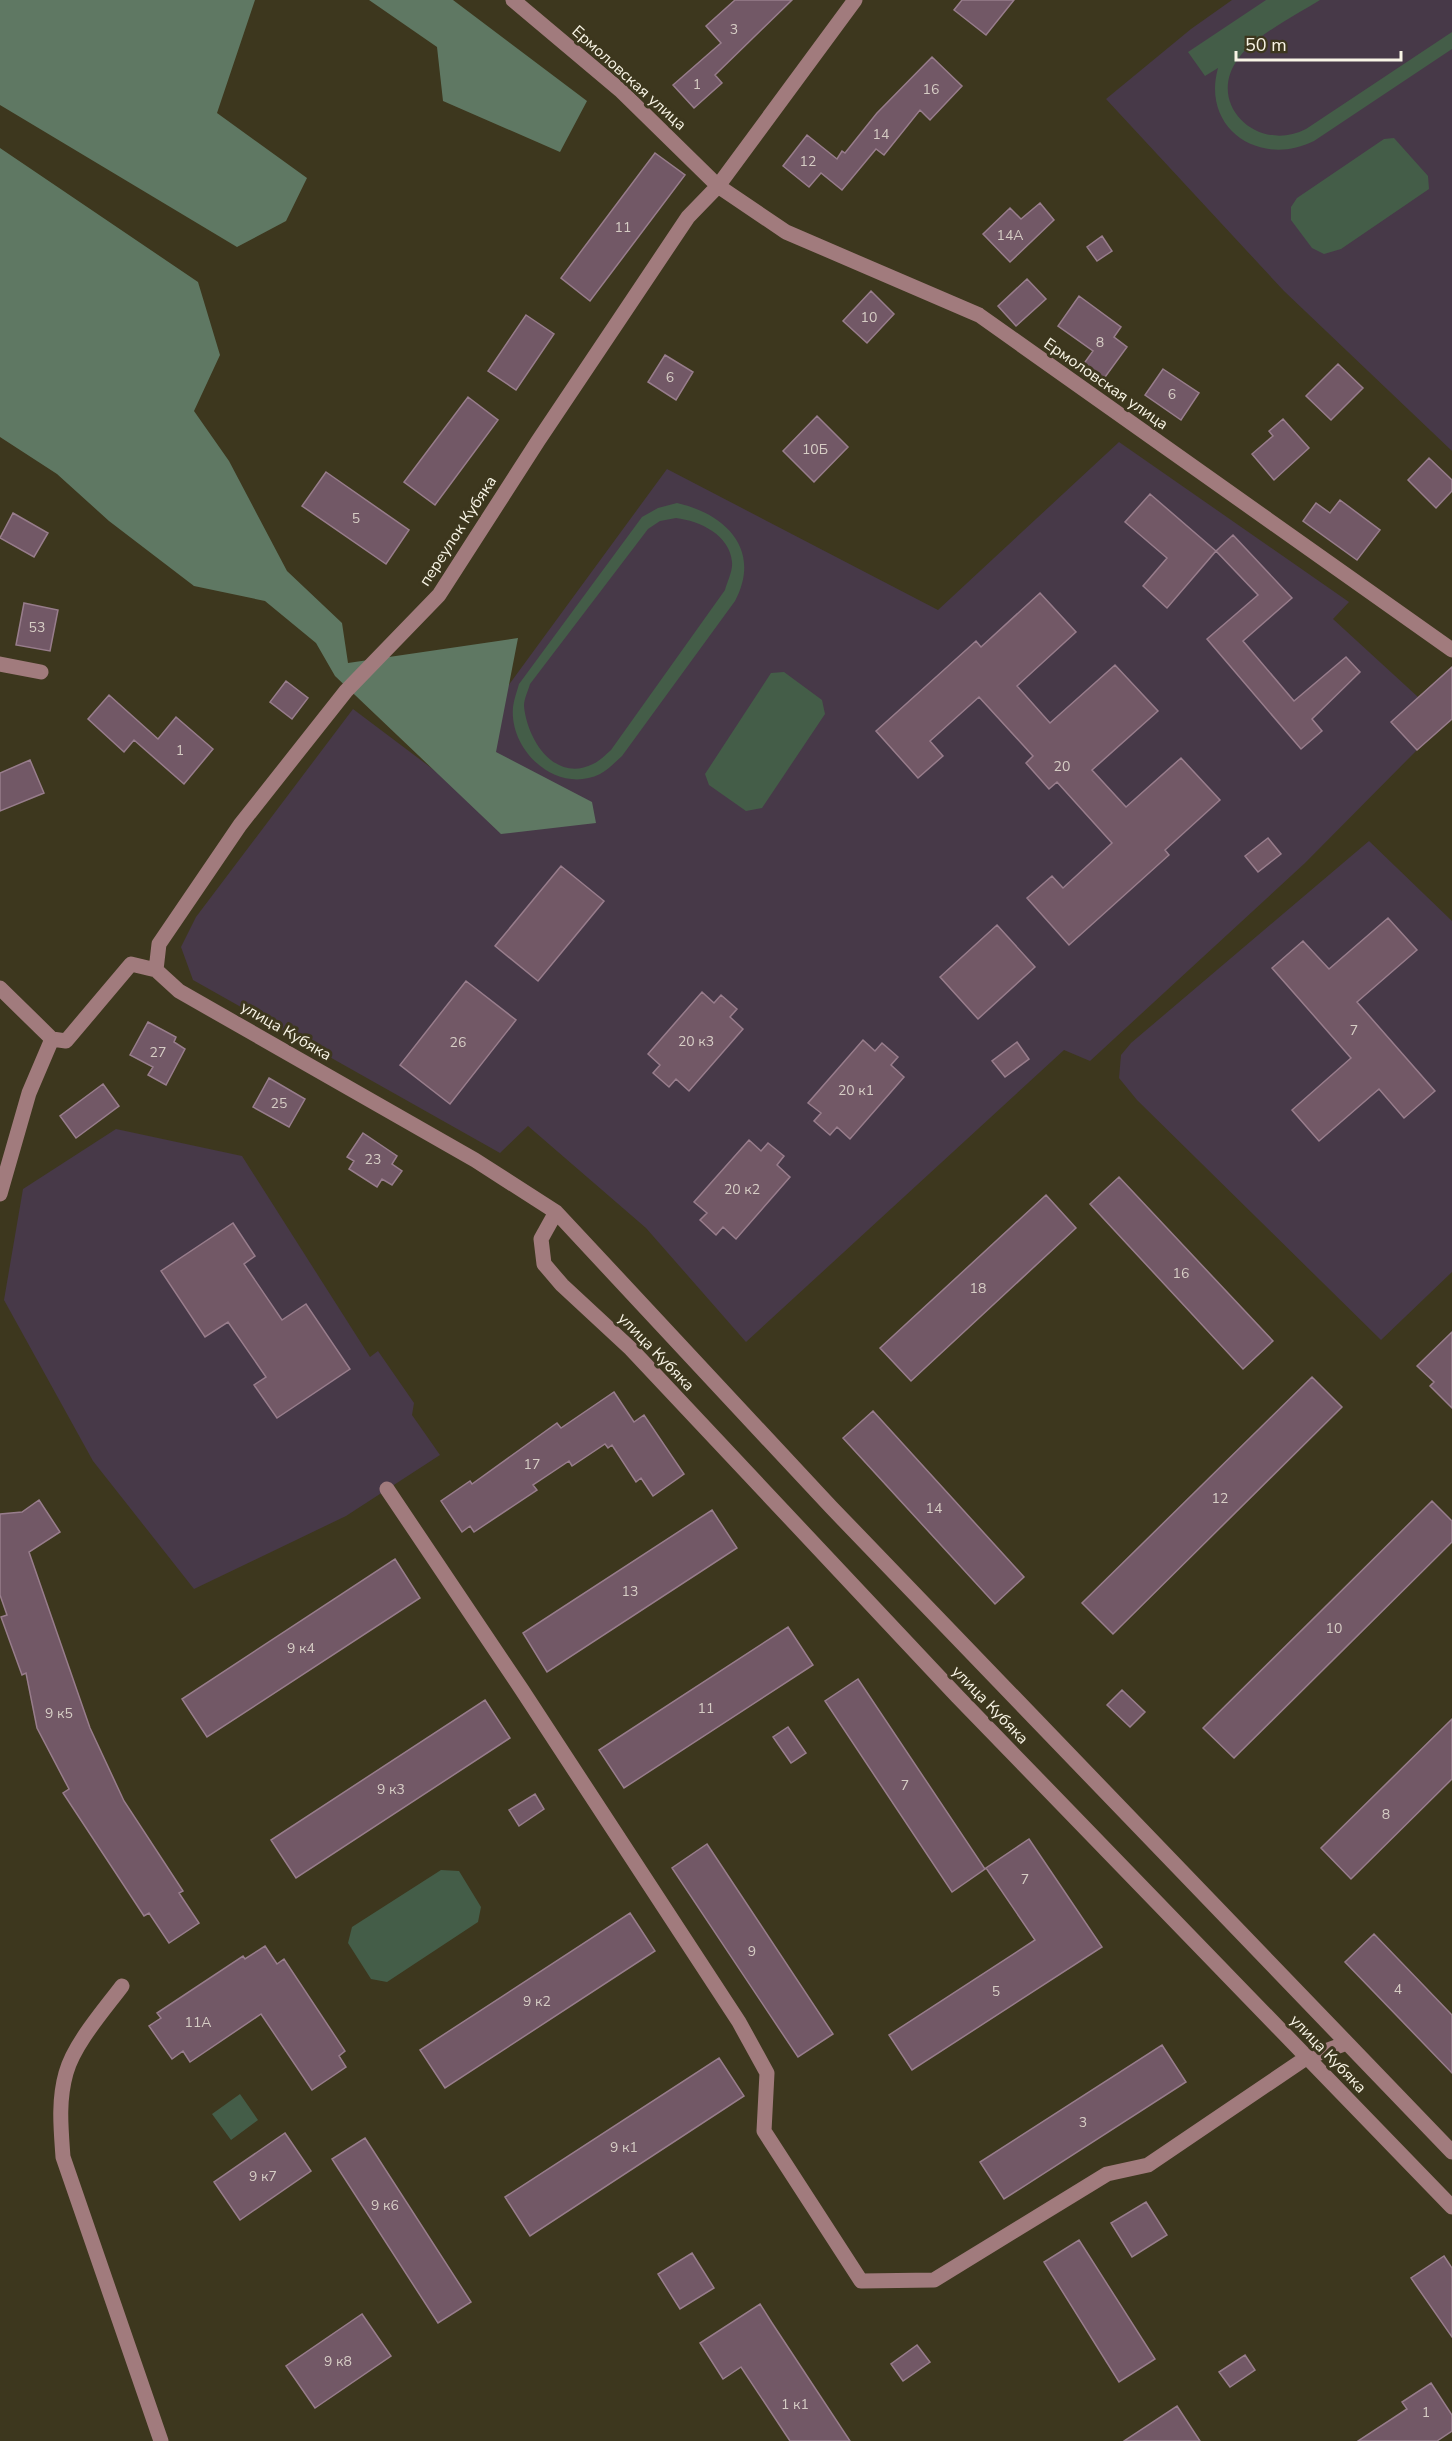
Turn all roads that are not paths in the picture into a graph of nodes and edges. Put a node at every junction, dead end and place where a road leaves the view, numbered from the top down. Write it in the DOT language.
graph roads {
  1 [pos="513,0"];
  2 [pos="855,0"];
  3 [pos="718,186"];
  4 [pos="1452,650"];
  5 [pos="0,664"];
  6 [pos="41,672"];
  7 [pos="156,970"];
  8 [pos="0,988"];
  9 [pos="52,1039"];
  10 [pos="0,1194"];
  11 [pos="556,1212"];
  12 [pos="387,1489"];
  13 [pos="122,1986"];
  14 [pos="1347,2043"];
  15 [pos="1306,2058"];
  16 [pos="1452,2152"];
  17 [pos="1452,2207"];
  18 [pos="161,2441"];
  1 -- 3 [label="street, Ермоловская улица"];
  2 -- 3 [label="street"];
  3 -- 4 [label="street, Ермоловская улица"];
  3 -- 7 [label="street, переулок Кубяка"];
  5 -- 6 [label="street"];
  7 -- 9 [label="street"];
  7 -- 11 [label="street, улица Кубяка"];
  8 -- 9 [label="street"];
  9 -- 10 [label="street"];
  11 -- 14 [label="street, улица Кубяка"];
  11 -- 15 [label="street, улица Кубяка"];
  12 -- 15 [label="street"];
  13 -- 18 [label="street"];
  14 -- 15 [label="street"];
  14 -- 16 [label="street, улица Кубяка"];
  15 -- 17 [label="street, улица Кубяка"];
}
